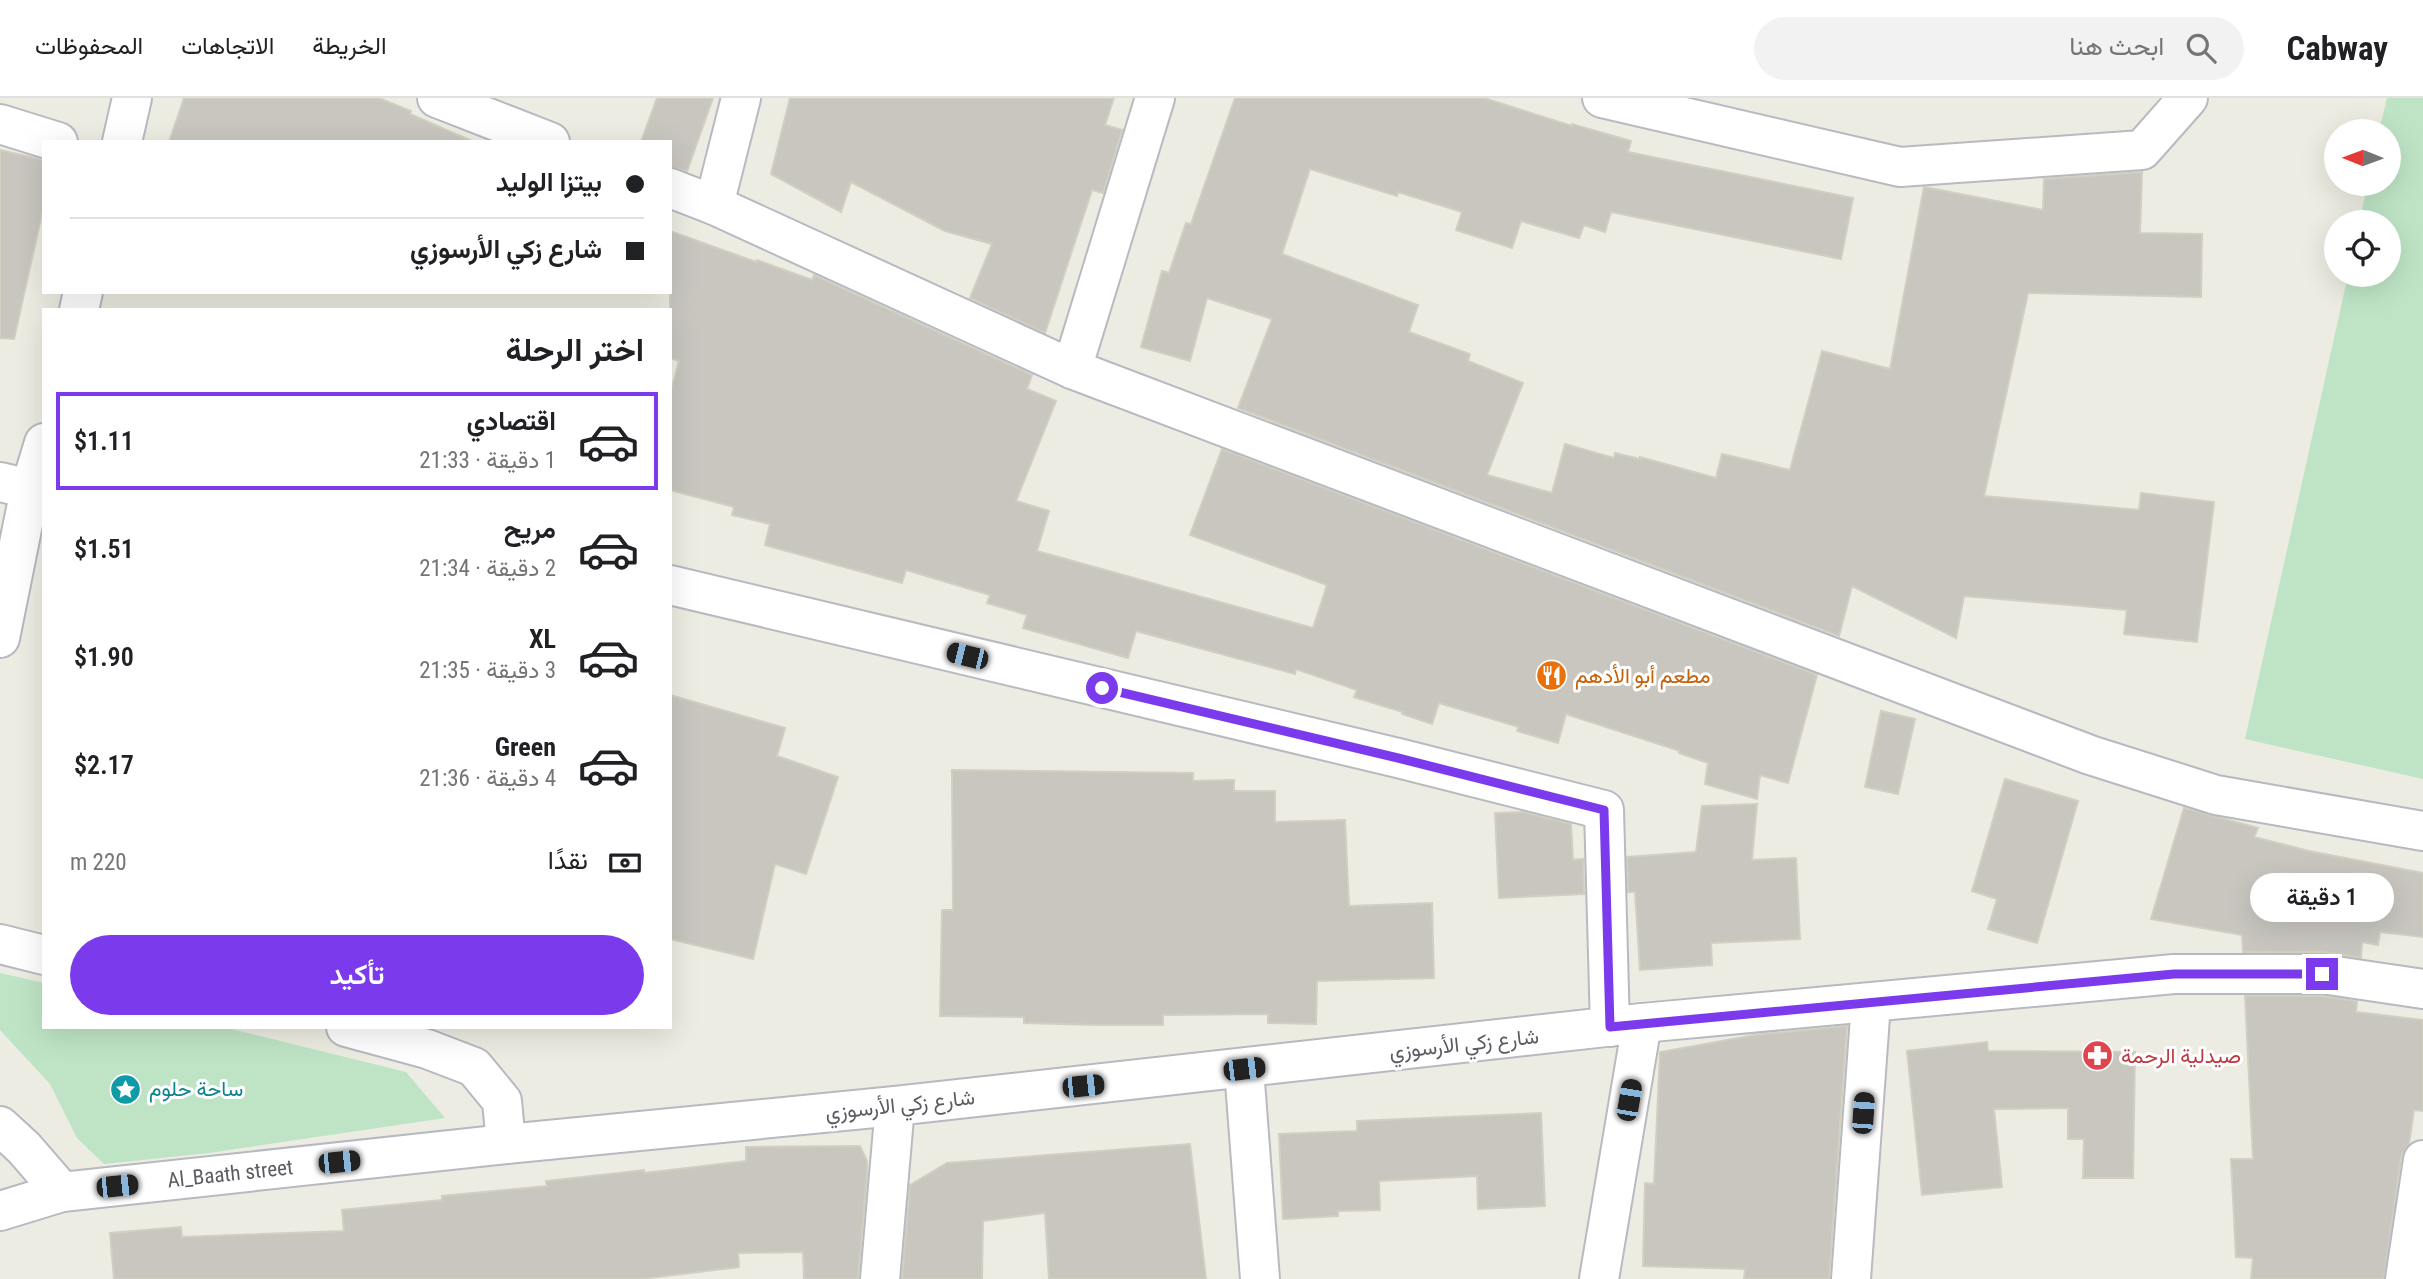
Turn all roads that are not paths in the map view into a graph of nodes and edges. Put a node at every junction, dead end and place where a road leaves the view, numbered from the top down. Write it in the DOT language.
graph roads {
  1 [pos="132,98"];
  2 [pos="437,98"];
  3 [pos="741,98"];
  4 [pos="1155,98"];
  5 [pos="1602,98"];
  6 [pos="2188,98"];
  7 [pos="0,124"];
  8 [pos="52,140"];
  9 [pos="122,140"];
  10 [pos="545,140"];
  11 [pos="672,189"];
  12 [pos="714,205"];
  13 [pos="1072,369"];
  14 [pos="42,448"];
  15 [pos="24,493"];
  16 [pos="672,585"];
  17 [pos="0,638"];
  18 [pos="2423,831"];
  19 [pos="0,944"];
  20 [pos="42,954"];
  21 [pos="2423,989"];
  22 [pos="1871,1003"];
  23 [pos="1626,1025"];
  24 [pos="353,1029"];
  25 [pos="1244,1069"];
  26 [pos="895,1106"];
  27 [pos="0,1126"];
  28 [pos="506,1144"];
  29 [pos="2423,1160"];
  30 [pos="62,1192"];
  31 [pos="0,1212"];
  32 [pos="880,1279"];
  33 [pos="1260,1279"];
  34 [pos="1599,1279"];
  35 [pos="1851,1279"];
  36 [pos="2404,1279"];
  1 -- 9 [label="street"];
  2 -- 10 [label="street"];
  3 -- 12 [label="street"];
  4 -- 13 [label="street"];
  5 -- 6 [label="street"];
  7 -- 8 [label="street"];
  11 -- 12 [label="street"];
  12 -- 13 [label="street"];
  13 -- 18 [label="street"];
  14 -- 15 [label="street"];
  15 -- 17 [label="street"];
  16 -- 23 [label="street"];
  19 -- 20 [label="street"];
  21 -- 22 [label="street, شارع زكي الأرسوزي"];
  22 -- 23 [label="street, شارع زكي الأرسوزي"];
  22 -- 35 [label="street"];
  23 -- 25 [label="street, شارع زكي الأرسوزي"];
  23 -- 34 [label="street"];
  24 -- 28 [label="street"];
  25 -- 26 [label="street, شارع زكي الأرسوزي"];
  25 -- 33 [label="street"];
  26 -- 28 [label="street, شارع زكي الأرسوزي"];
  26 -- 32 [label="street"];
  27 -- 30 [label="street"];
  28 -- 30 [label="street, Al_Baath street"];
  29 -- 36 [label="street"];
  30 -- 31 [label="street, Al_Baath street"];
}
